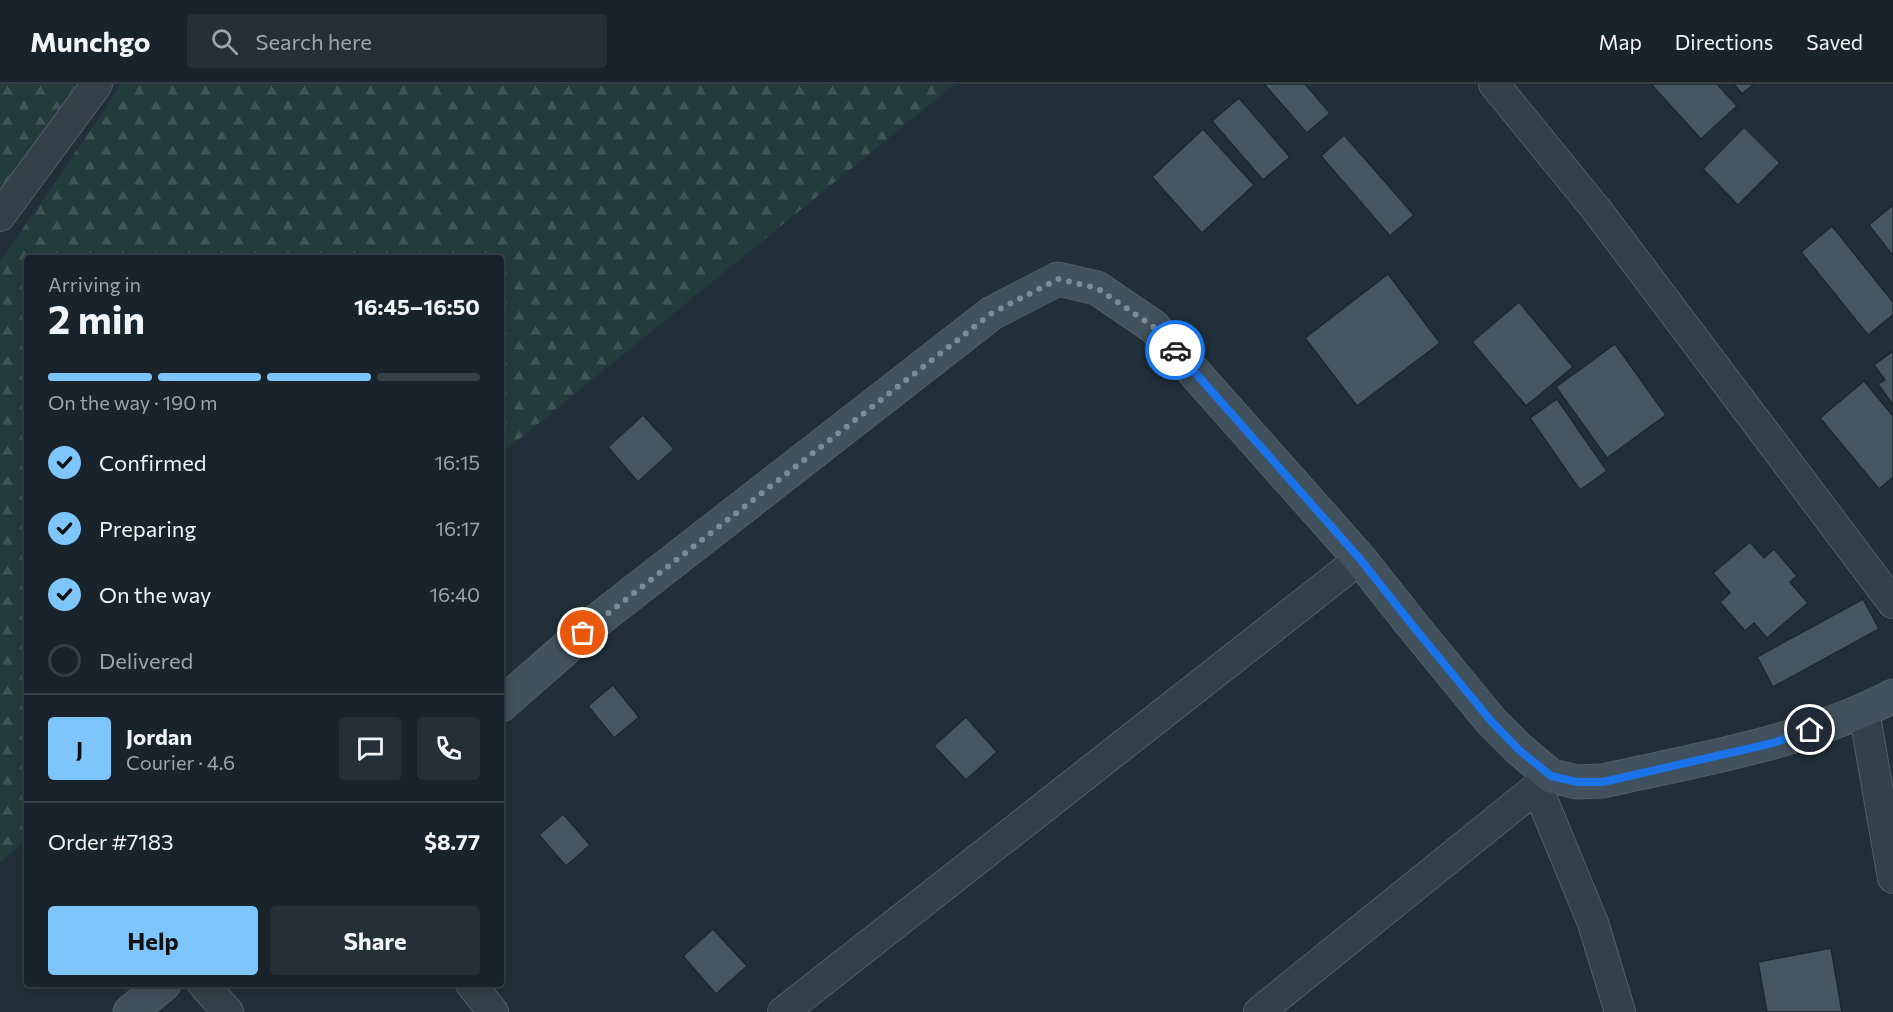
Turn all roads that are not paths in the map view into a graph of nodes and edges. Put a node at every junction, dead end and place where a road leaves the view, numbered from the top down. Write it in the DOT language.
graph roads {
  1 [pos="97,84"];
  2 [pos="1494,84"];
  3 [pos="0,216"];
  4 [pos="1360,559"];
  5 [pos="1893,603"];
  6 [pos="1893,696"];
  7 [pos="504,702"];
  8 [pos="1864,711"];
  9 [pos="1544,782"];
  10 [pos="1893,878"];
  11 [pos="160,987"];
  12 [pos="206,987"];
  13 [pos="473,987"];
  14 [pos="130,1012"];
  15 [pos="228,1012"];
  16 [pos="493,1012"];
  17 [pos="783,1012"];
  18 [pos="1259,1012"];
  19 [pos="1620,1012"];
  1 -- 3 [label="street"];
  2 -- 5 [label="street"];
  4 -- 7 [label="street"];
  4 -- 9 [label="street"];
  4 -- 17 [label="street"];
  6 -- 8 [label="street"];
  8 -- 9 [label="street"];
  8 -- 10 [label="street"];
  9 -- 18 [label="street"];
  9 -- 19 [label="street"];
  11 -- 14 [label="street"];
  12 -- 15 [label="street"];
  13 -- 16 [label="street"];
}
